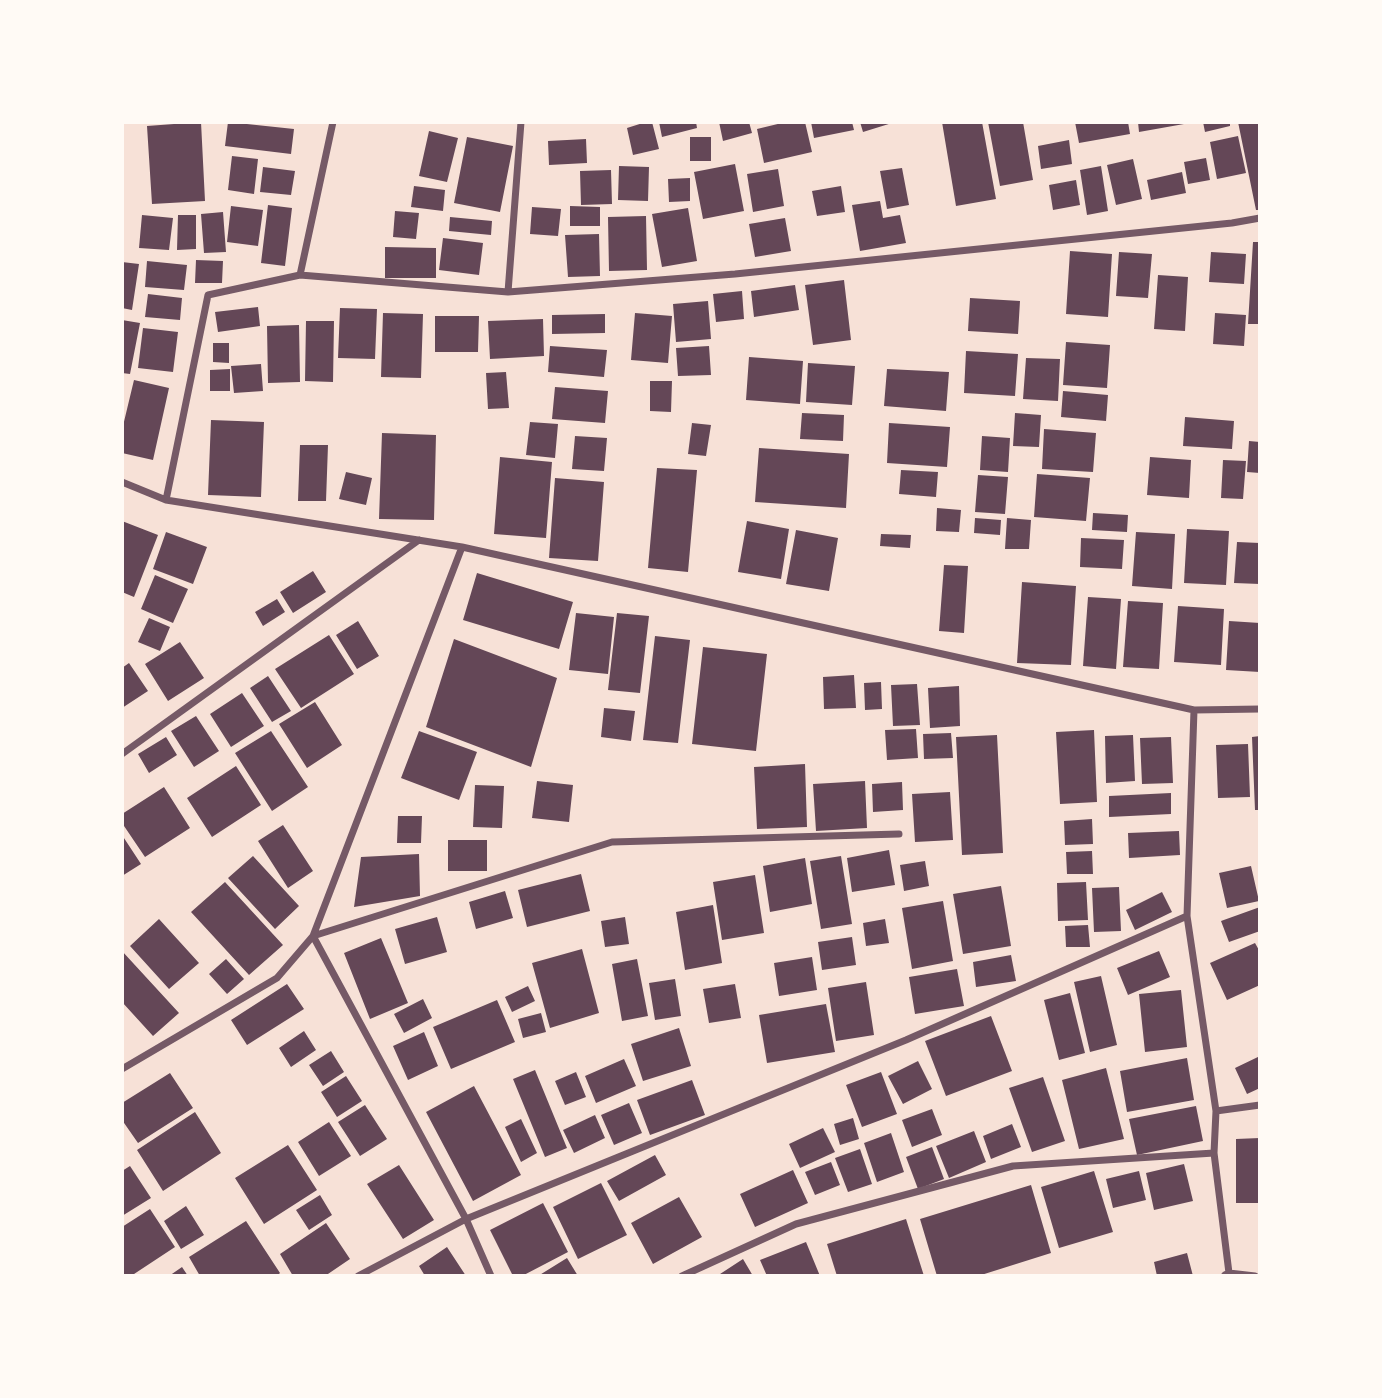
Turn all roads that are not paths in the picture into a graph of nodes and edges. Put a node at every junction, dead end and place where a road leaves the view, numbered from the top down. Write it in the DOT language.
graph roads {
  1 [pos="333,122"];
  2 [pos="521,122"];
  3 [pos="1259,218"];
  4 [pos="300,275"];
  5 [pos="508,292"];
  6 [pos="122,482"];
  7 [pos="166,500"];
  8 [pos="419,540"];
  9 [pos="462,547"];
  10 [pos="1259,709"];
  11 [pos="1194,710"];
  12 [pos="122,754"];
  13 [pos="900,834"];
  14 [pos="1187,916"];
  15 [pos="313,936"];
  16 [pos="122,1069"];
  17 [pos="1259,1105"];
  18 [pos="1216,1111"];
  19 [pos="1214,1153"];
  20 [pos="466,1219"];
  21 [pos="1227,1274"];
  22 [pos="358,1276"];
  23 [pos="491,1276"];
  24 [pos="682,1276"];
  25 [pos="1255,1276"];
  1 -- 4 [label="street"];
  2 -- 5 [label="street"];
  3 -- 5 [label="street"];
  4 -- 5 [label="street"];
  4 -- 7 [label="street"];
  6 -- 7 [label="street"];
  7 -- 8 [label="street"];
  8 -- 9 [label="street"];
  8 -- 12 [label="street"];
  9 -- 11 [label="street"];
  9 -- 15 [label="street"];
  10 -- 11 [label="street"];
  11 -- 14 [label="street"];
  13 -- 15 [label="street"];
  14 -- 18 [label="street"];
  14 -- 20 [label="street"];
  15 -- 16 [label="street"];
  15 -- 20 [label="street"];
  17 -- 18 [label="street"];
  18 -- 19 [label="street"];
  19 -- 21 [label="street"];
  19 -- 24 [label="street"];
  20 -- 22 [label="street"];
  20 -- 23 [label="street"];
  21 -- 25 [label="street"];
}
